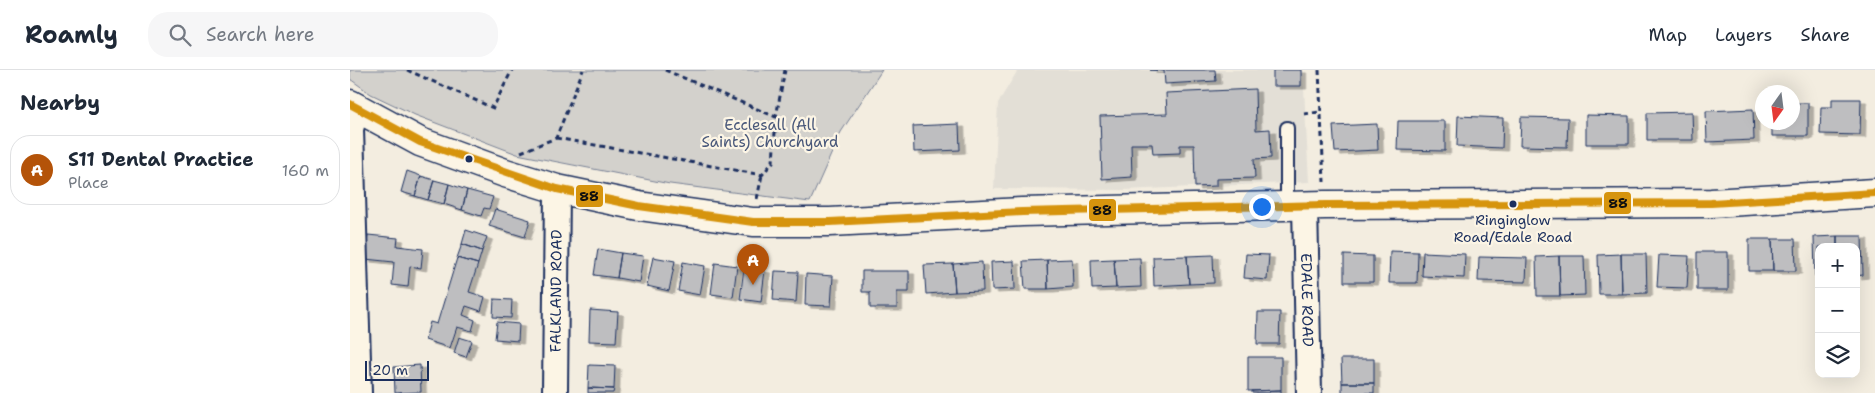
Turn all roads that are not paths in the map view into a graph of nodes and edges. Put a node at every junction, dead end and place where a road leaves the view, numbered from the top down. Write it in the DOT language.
graph roads {
  1 [pos="354,106"];
  2 [pos="1287,128"];
  3 [pos="558,189"];
  4 [pos="1875,193"];
  5 [pos="1306,206"];
  6 [pos="359,393"];
  7 [pos="555,393"];
  8 [pos="1310,393"];
  1 -- 3 [label="street"];
  1 -- 6 [label="street"];
  2 -- 5 [label="lane"];
  3 -- 5 [label="street"];
  3 -- 7 [label="street, FALKLAND ROAD"];
  4 -- 5 [label="street"];
  5 -- 8 [label="street, EDALE ROAD"];
}
